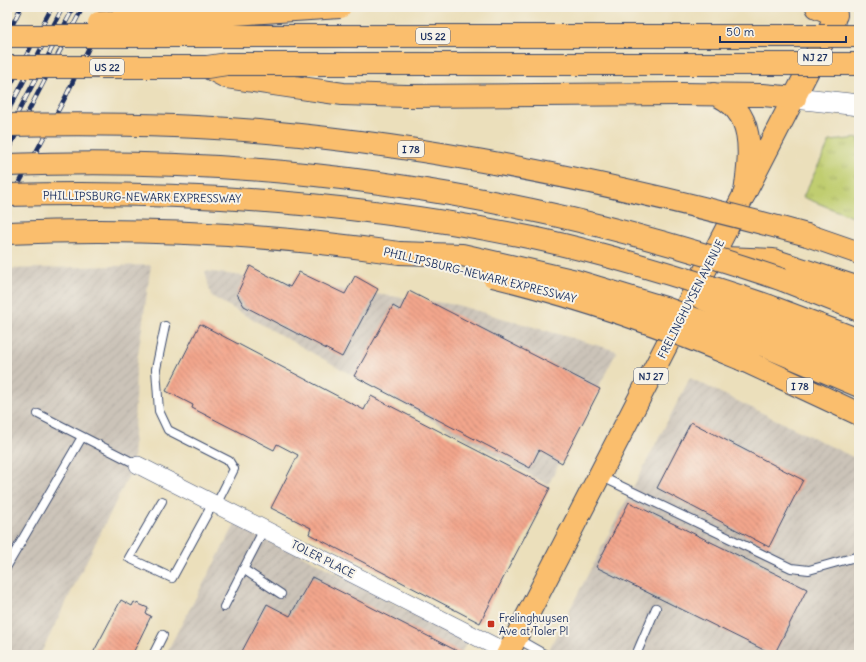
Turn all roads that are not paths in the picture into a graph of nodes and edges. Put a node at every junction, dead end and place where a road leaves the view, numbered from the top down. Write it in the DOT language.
graph roads {
  1 [pos="340,7"];
  2 [pos="831,10"];
  3 [pos="7,29"];
  4 [pos="7,36"];
  5 [pos="859,36"];
  6 [pos="859,64"];
  7 [pos="7,67"];
  8 [pos="207,67"];
  9 [pos="714,94"];
  10 [pos="795,98"];
  11 [pos="859,105"];
  12 [pos="7,125"];
  13 [pos="7,165"];
  14 [pos="746,193"];
  15 [pos="7,195"];
  16 [pos="7,233"];
  17 [pos="859,252"];
  18 [pos="399,253"];
  19 [pos="786,273"];
  20 [pos="859,288"];
  21 [pos="859,310"];
  22 [pos="765,313"];
  23 [pos="165,326"];
  24 [pos="859,340"];
  25 [pos="859,364"];
  26 [pos="859,386"];
  27 [pos="38,414"];
  28 [pos="859,414"];
  29 [pos="82,437"];
  30 [pos="138,465"];
  31 [pos="599,476"];
  32 [pos="162,501"];
  33 [pos="214,504"];
  34 [pos="264,529"];
  35 [pos="859,556"];
  36 [pos="7,566"];
  37 [pos="243,569"];
  38 [pos="281,594"];
  39 [pos="224,607"];
  40 [pos="656,608"];
  41 [pos="163,636"];
  42 [pos="510,649"];
  43 [pos="153,655"];
  44 [pos="546,655"];
  45 [pos="636,655"];
  1 -- 3 [label="main road, bridge"];
  2 -- 10 [label="main road, FRELINGHUYSEN AVENUE / NJ 27"];
  4 -- 5 [label="main road, US 22, bridge"];
  6 -- 8 [label="main road, US 22, bridge"];
  7 -- 8 [label="main road, US 22, bridge"];
  8 -- 9 [label="main road"];
  9 -- 10 [label="main road"];
  9 -- 14 [label="main road"];
  10 -- 11 [label="street"];
  10 -- 14 [label="main road, FRELINGHUYSEN AVENUE / NJ 27"];
  12 -- 17 [label="main road, I 78, bridge"];
  13 -- 19 [label="main road, bridge"];
  14 -- 31 [label="main road, FRELINGHUYSEN AVENUE / NJ 27"];
  15 -- 22 [label="main road, PHILLIPSBURG-NEWARK EXPRESSWAY, bridge"];
  16 -- 18 [label="main road, PHILLIPSBURG-NEWARK EXPRESSWAY / I 78"];
  18 -- 26 [label="main road, bridge"];
  18 -- 28 [label="main road, PHILLIPSBURG-NEWARK EXPRESSWAY / I 78, bridge"];
  19 -- 20 [label="main road"];
  19 -- 21 [label="main road"];
  22 -- 24 [label="main road"];
  22 -- 25 [label="main road"];
  23 -- 33 [label="lane"];
  27 -- 29 [label="lane"];
  29 -- 30 [label="lane"];
  29 -- 36 [label="lane"];
  30 -- 33 [label="street, TOLER PLACE"];
  31 -- 35 [label="lane"];
  31 -- 42 [label="main road, FRELINGHUYSEN AVENUE / NJ 27"];
  32 -- 33 [label="lane"];
  33 -- 34 [label="street, TOLER PLACE"];
  34 -- 37 [label="lane"];
  34 -- 42 [label="street, TOLER PLACE"];
  37 -- 38 [label="lane"];
  37 -- 39 [label="lane"];
  40 -- 45 [label="lane"];
  41 -- 43 [label="lane"];
  42 -- 44 [label="lane"];
}
